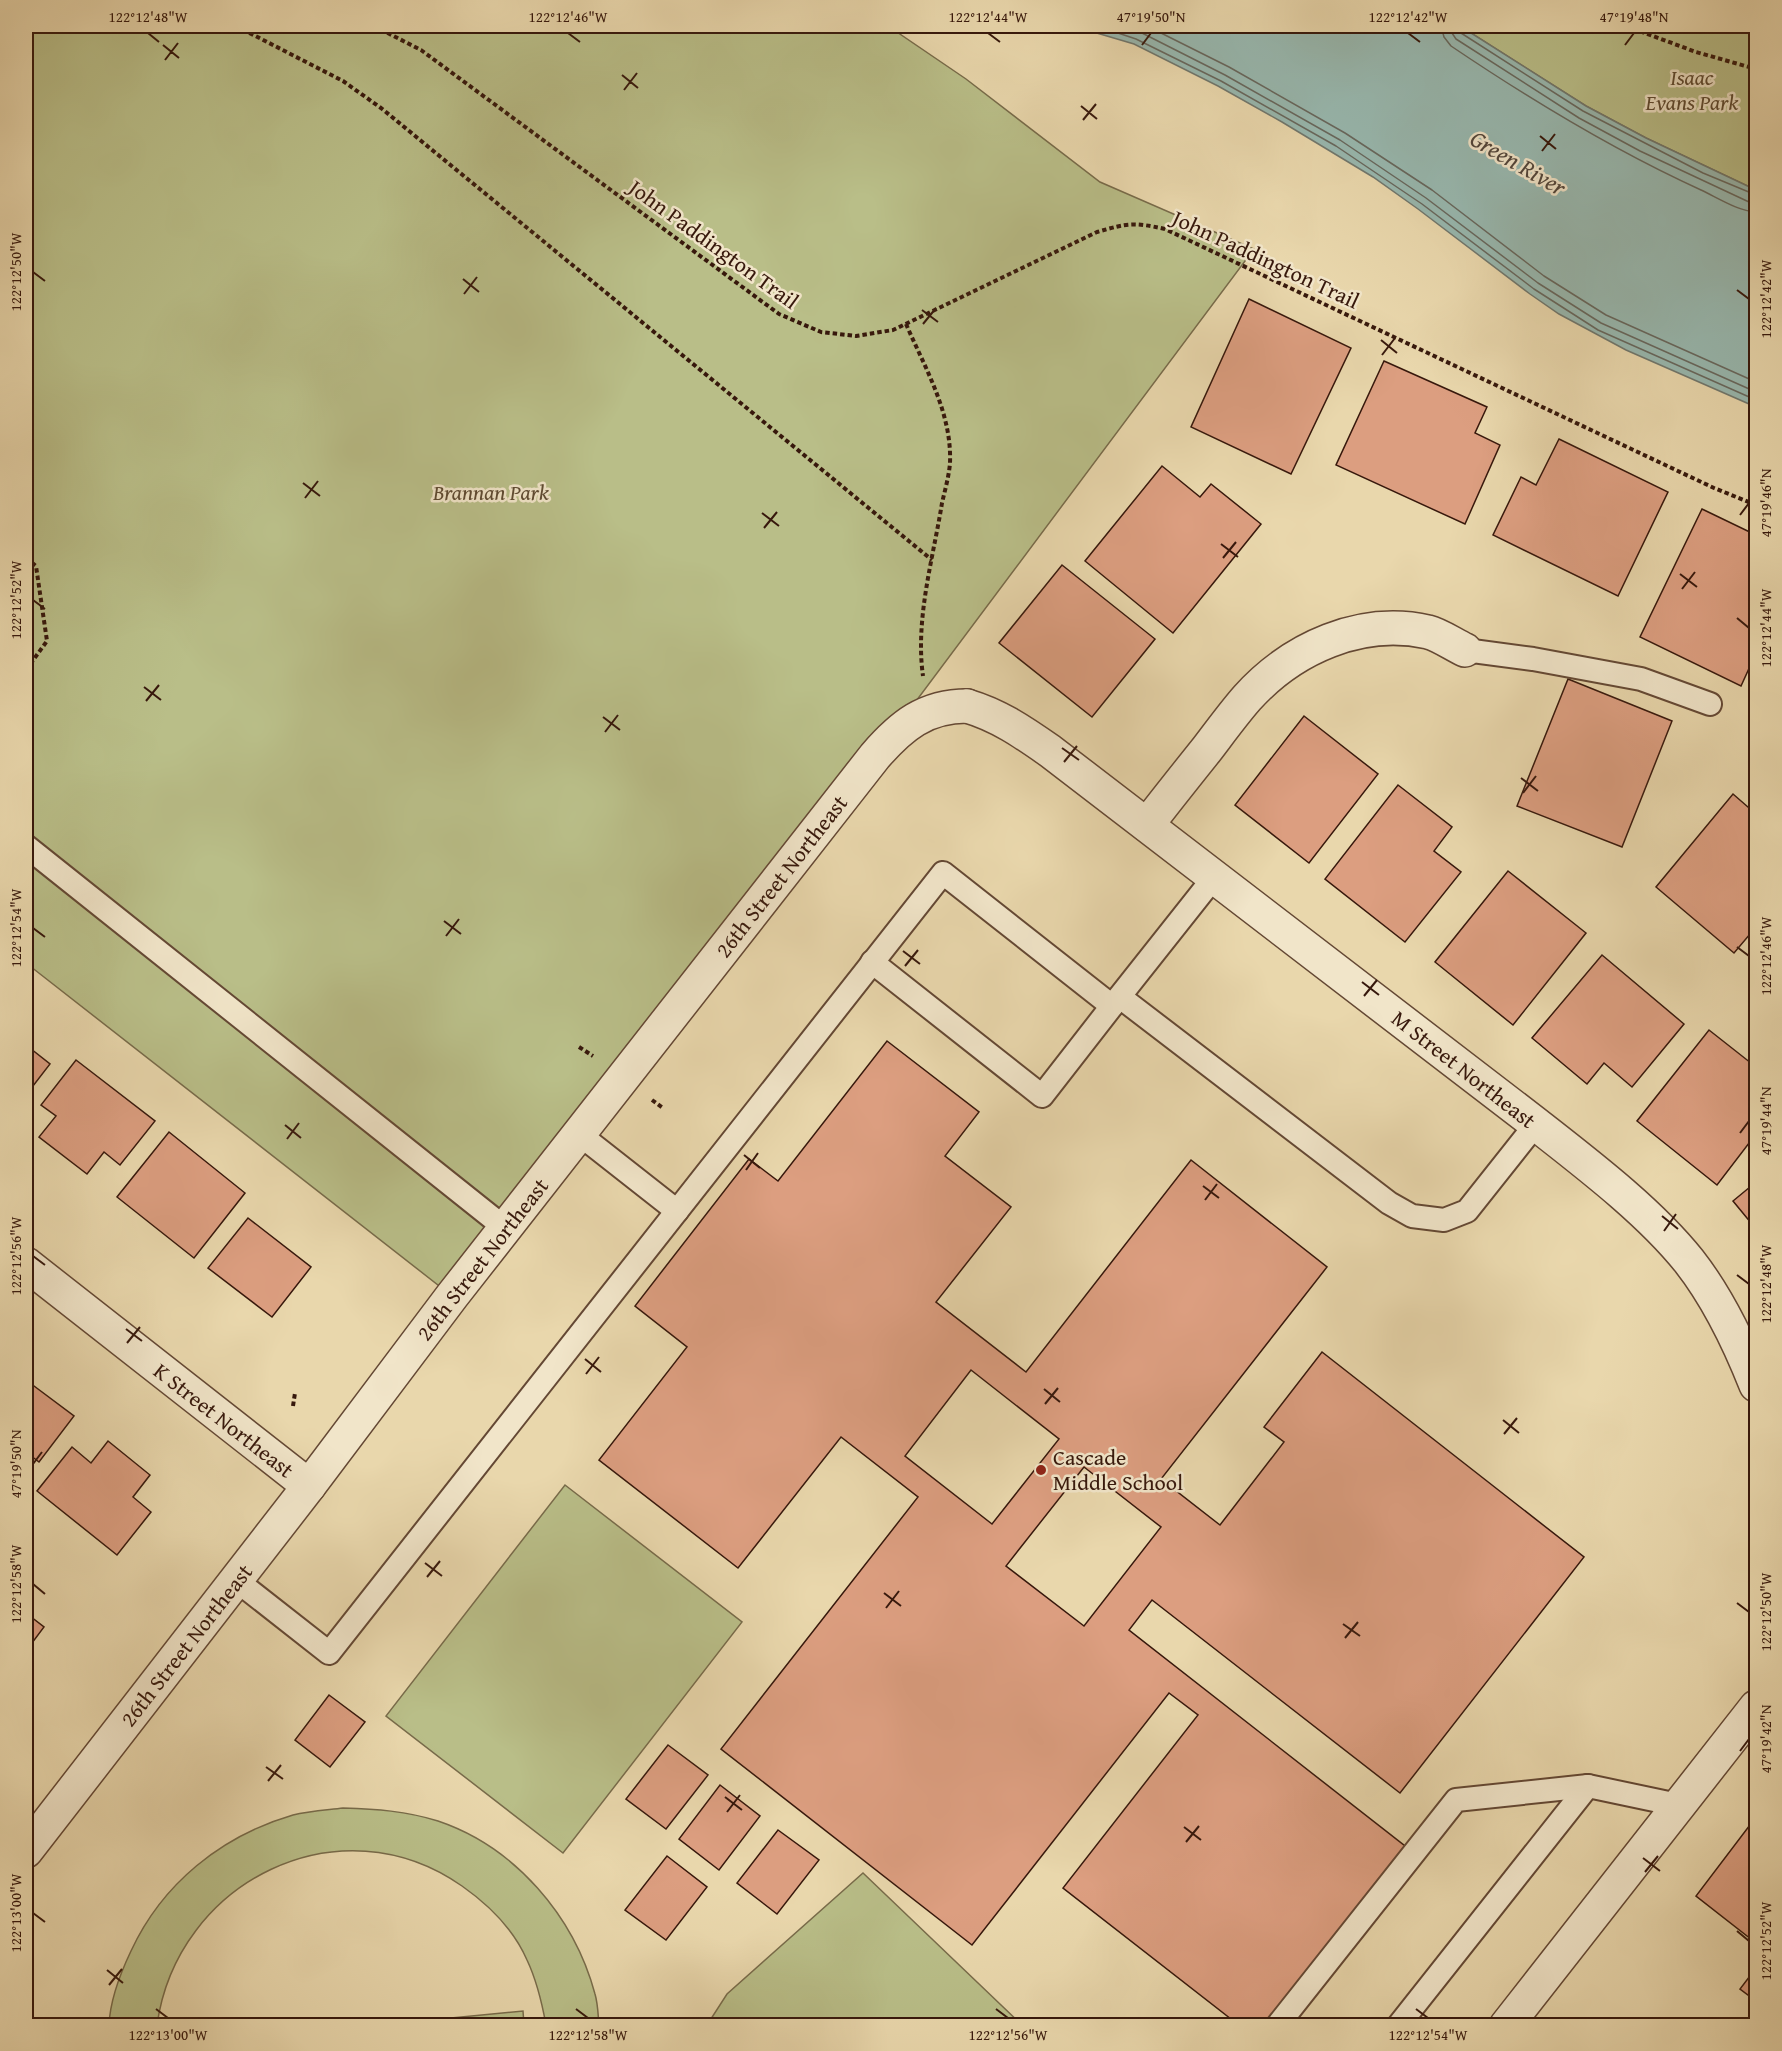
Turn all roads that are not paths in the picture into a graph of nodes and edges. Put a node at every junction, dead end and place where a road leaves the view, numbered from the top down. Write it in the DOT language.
graph roads {
  1 [pos="1465,650"];
  2 [pos="1710,704"];
  3 [pos="967,706"];
  4 [pos="1148,825"];
  5 [pos="26,846"];
  6 [pos="1215,876"];
  7 [pos="872,962"];
  8 [pos="1116,1002"];
  9 [pos="1536,1124"];
  10 [pos="579,1134"];
  11 [pos="677,1211"];
  12 [pos="505,1228"];
  13 [pos="26,1264"];
  14 [pos="1756,1385"];
  15 [pos="309,1486"];
  16 [pos="236,1580"];
  17 [pos="1756,1707"];
  18 [pos="1588,1786"];
  19 [pos="1678,1805"];
  20 [pos="29,1840"];
  21 [pos="1277,2025"];
  22 [pos="1398,2025"];
  23 [pos="1506,2025"];
  1 -- 2 [label="lane"];
  1 -- 4 [label="street"];
  3 -- 4 [label="street, M Street Northeast"];
  3 -- 10 [label="street, 26th Street Northeast"];
  4 -- 6 [label="street, M Street Northeast"];
  5 -- 12 [label="lane"];
  6 -- 8 [label="lane"];
  6 -- 9 [label="street, M Street Northeast"];
  7 -- 8 [label="lane"];
  7 -- 8 [label="lane"];
  7 -- 11 [label="lane"];
  8 -- 9 [label="lane"];
  9 -- 14 [label="street, M Street Northeast"];
  10 -- 11 [label="lane"];
  10 -- 12 [label="street, 26th Street Northeast"];
  11 -- 16 [label="lane"];
  12 -- 15 [label="street, 26th Street Northeast"];
  13 -- 15 [label="street, K Street Northeast"];
  15 -- 16 [label="street, 26th Street Northeast"];
  16 -- 20 [label="street, 26th Street Northeast"];
  17 -- 19 [label="street"];
  18 -- 19 [label="lane"];
  18 -- 21 [label="lane"];
  18 -- 22 [label="lane"];
  19 -- 23 [label="street"];
}
